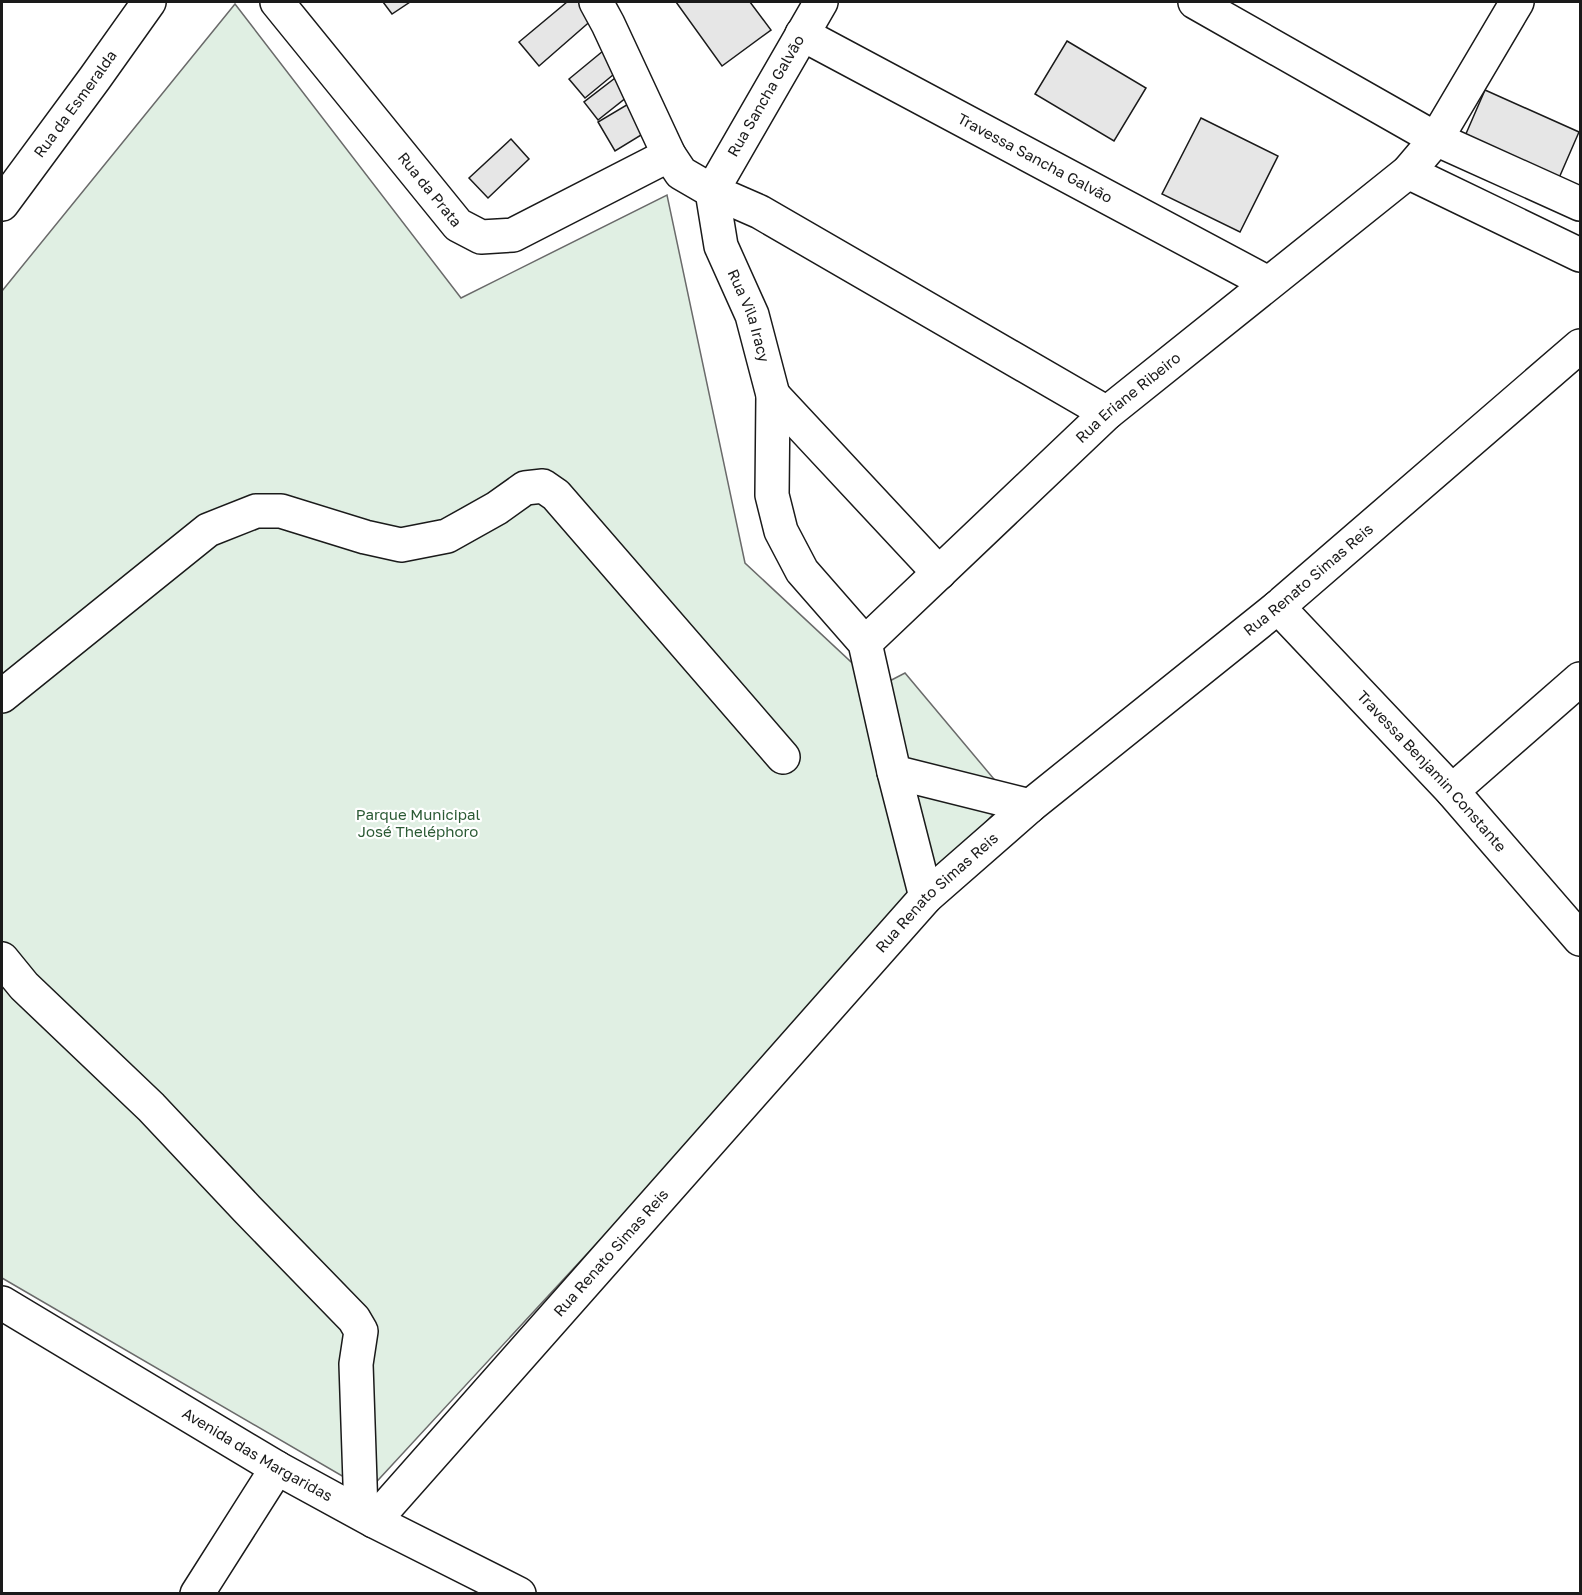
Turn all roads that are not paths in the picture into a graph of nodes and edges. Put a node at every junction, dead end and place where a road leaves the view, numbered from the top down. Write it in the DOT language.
graph roads {
  1 [pos="149,2"];
  2 [pos="277,2"];
  3 [pos="596,2"];
  4 [pos="821,2"];
  5 [pos="1195,2"];
  6 [pos="1517,2"];
  7 [pos="802,34"];
  8 [pos="1436,139"];
  9 [pos="669,155"];
  10 [pos="1408,172"];
  11 [pos="712,191"];
  12 [pos="2,204"];
  13 [pos="1581,204"];
  14 [pos="1581,255"];
  15 [pos="1268,283"];
  16 [pos="1581,346"];
  17 [pos="773,395"];
  18 [pos="1107,413"];
  19 [pos="939,573"];
  20 [pos="1278,607"];
  21 [pos="865,643"];
  22 [pos="1581,679"];
  23 [pos="2,696"];
  24 [pos="783,757"];
  25 [pos="894,772"];
  26 [pos="1452,791"];
  27 [pos="1030,806"];
  28 [pos="926,897"];
  29 [pos="1581,939"];
  30 [pos="2,959"];
  31 [pos="2,1303"];
  32 [pos="277,1468"];
  33 [pos="367,1516"];
  34 [pos="197,1593"];
  35 [pos="519,1593"];
  1 -- 12 [label="street, Rua da Esmeralda"];
  2 -- 9 [label="street, Rua da Prata"];
  3 -- 9 [label="street"];
  4 -- 7 [label="street, Rua Sancha Galvão"];
  5 -- 8 [label="street"];
  6 -- 8 [label="street, Rua Eriane Ribeiro"];
  7 -- 11 [label="street, Rua Sancha Galvão"];
  7 -- 15 [label="street, Travessa Sancha Galvão"];
  8 -- 10 [label="street, Rua Eriane Ribeiro"];
  8 -- 13 [label="street"];
  9 -- 11 [label="street"];
  10 -- 14 [label="street"];
  10 -- 15 [label="street, Rua Eriane Ribeiro"];
  11 -- 17 [label="street, Rua Vila Iracy"];
  11 -- 18 [label="street"];
  15 -- 18 [label="street, Rua Eriane Ribeiro"];
  16 -- 20 [label="street, Rua Renato Simas Reis"];
  17 -- 19 [label="street"];
  17 -- 21 [label="street, Rua Vila Iracy"];
  18 -- 19 [label="street, Rua Eriane Ribeiro"];
  19 -- 21 [label="street, Rua Eriane Ribeiro"];
  20 -- 26 [label="street, Travessa Benjamin Constante"];
  20 -- 27 [label="street, Rua Renato Simas Reis"];
  21 -- 25 [label="street"];
  22 -- 26 [label="street"];
  23 -- 24 [label="street"];
  25 -- 27 [label="street"];
  25 -- 28 [label="street"];
  26 -- 29 [label="street, Travessa Benjamin Constante"];
  27 -- 28 [label="street, Rua Renato Simas Reis"];
  28 -- 33 [label="street, Rua Renato Simas Reis"];
  30 -- 33 [label="street"];
  31 -- 32 [label="street, Avenida das Margaridas"];
  32 -- 33 [label="street, Avenida das Margaridas"];
  32 -- 34 [label="street"];
  33 -- 35 [label="street, Avenida das Margaridas"];
}
